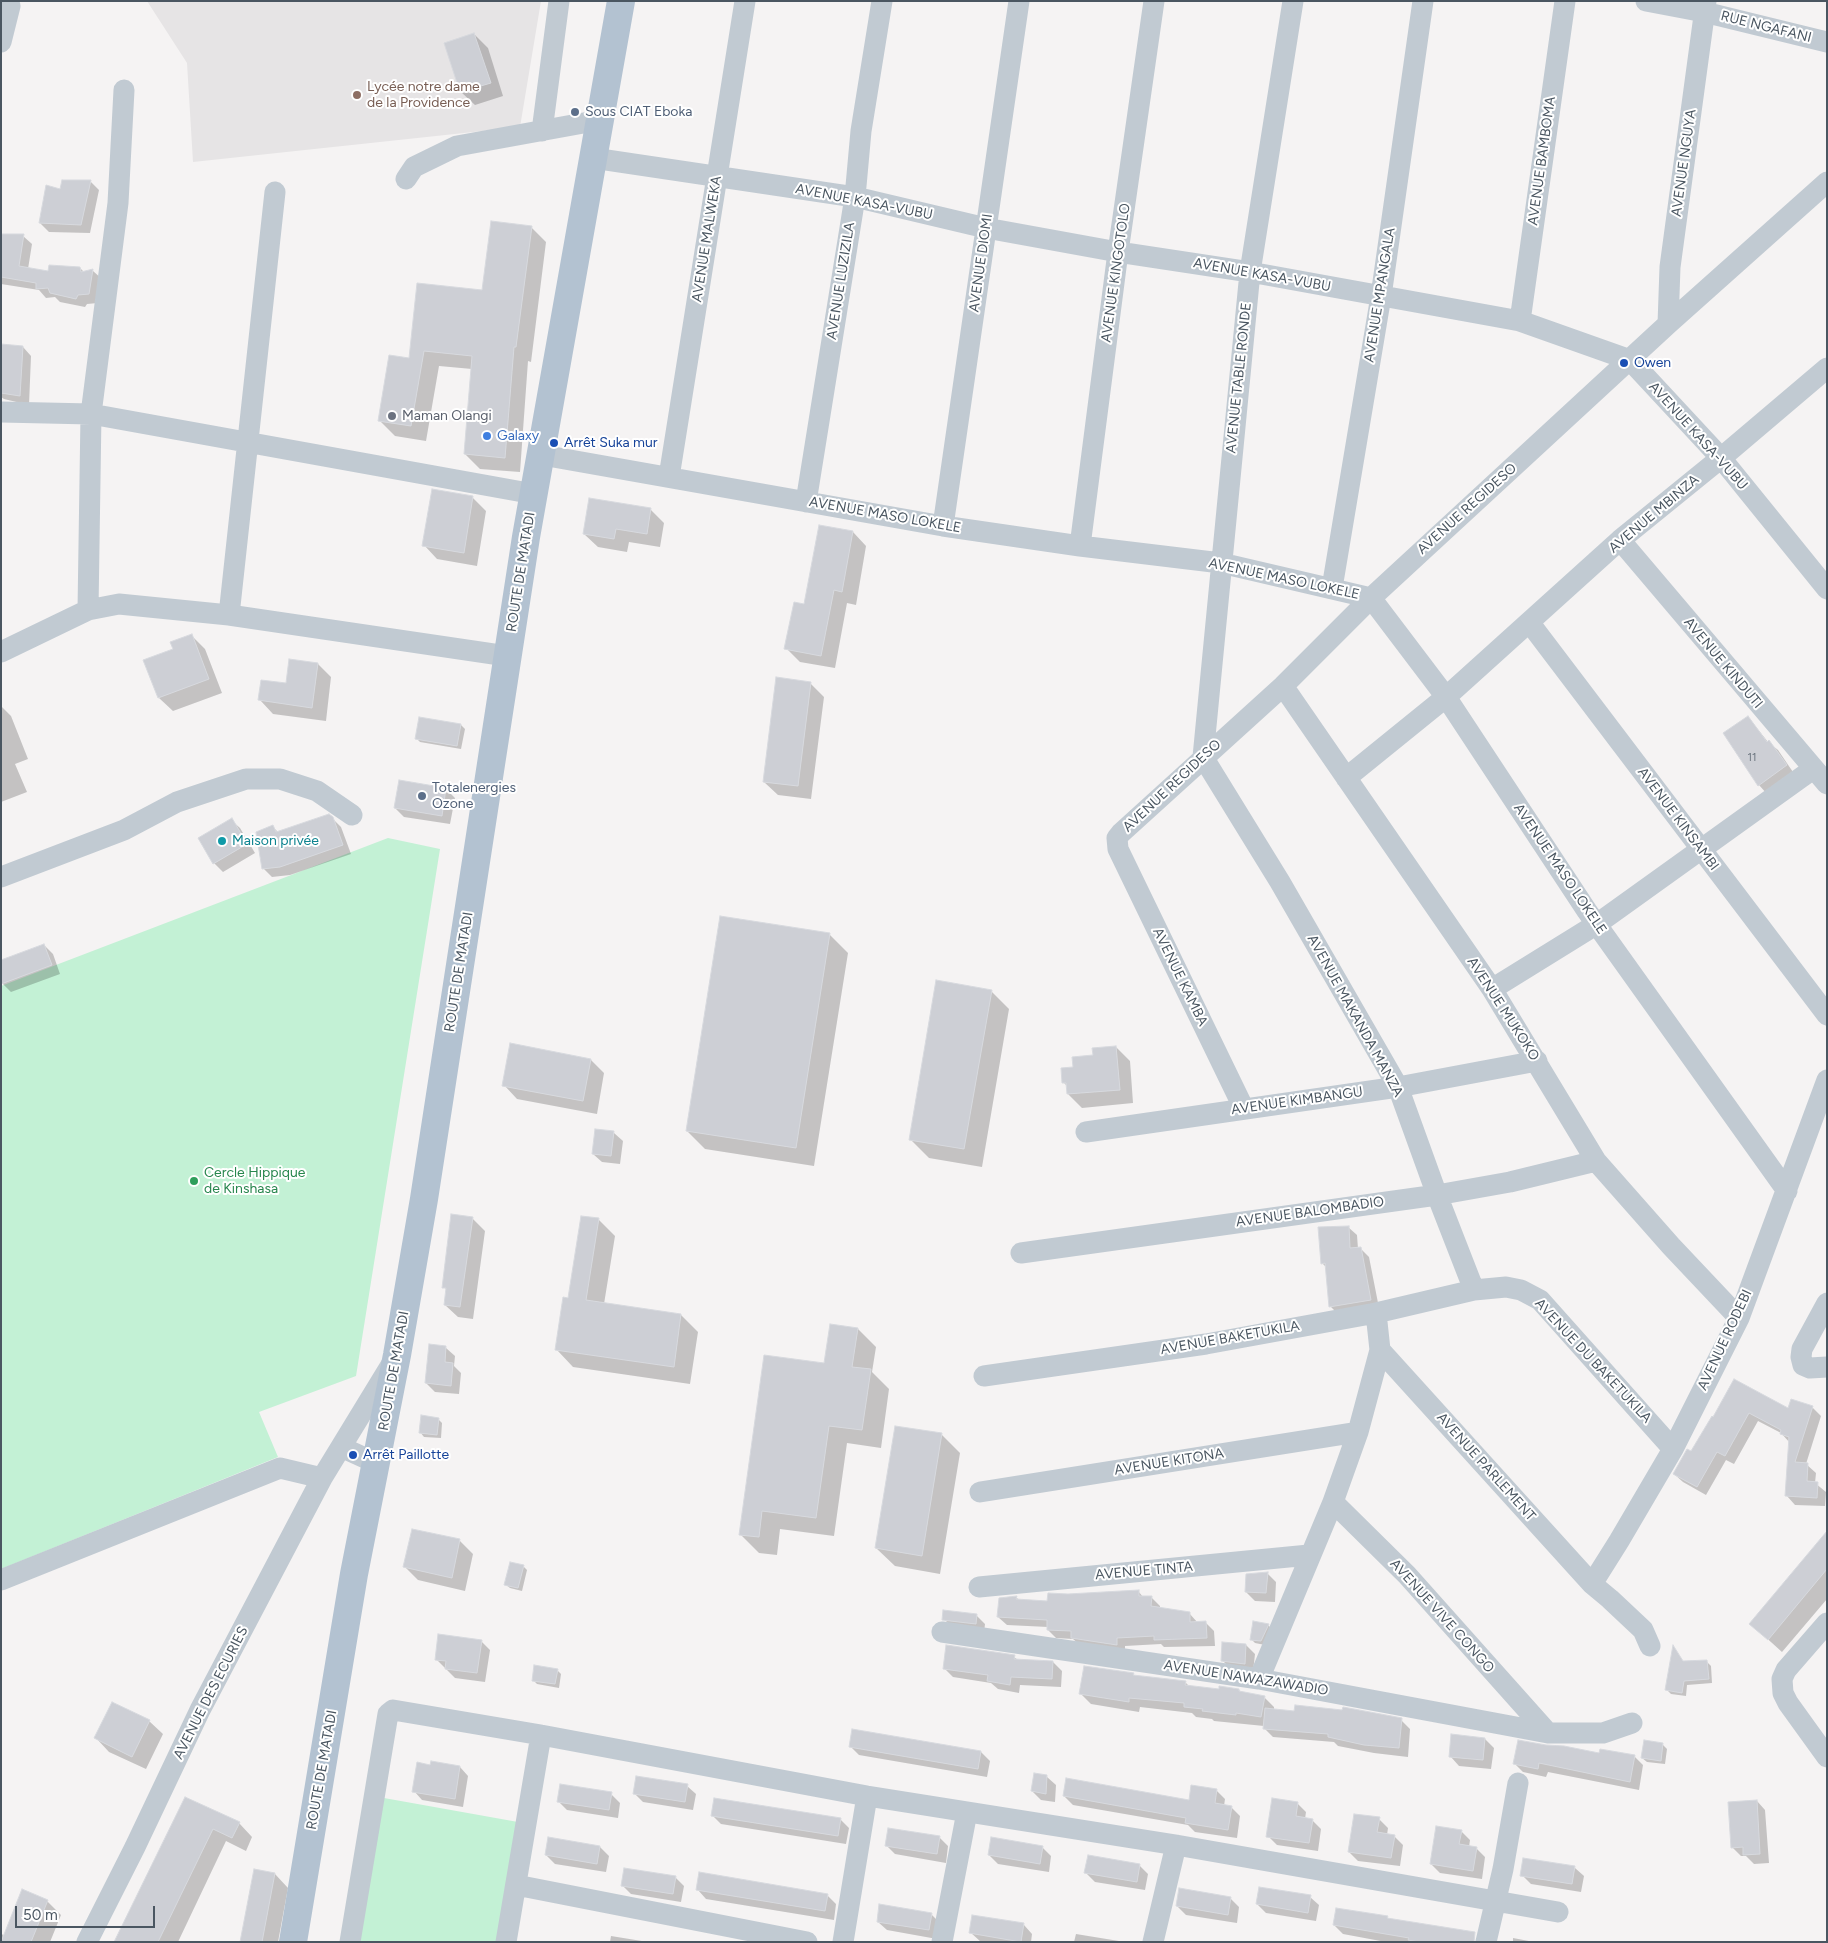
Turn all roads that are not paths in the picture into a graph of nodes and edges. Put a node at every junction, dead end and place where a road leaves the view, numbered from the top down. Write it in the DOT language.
graph roads {
  1 [pos="559,1"];
  2 [pos="621,1"];
  3 [pos="745,1"];
  4 [pos="882,1"];
  5 [pos="1019,1"];
  6 [pos="1154,1"];
  7 [pos="1293,1"];
  8 [pos="1422,1"];
  9 [pos="1565,1"];
  10 [pos="1646,1"];
  11 [pos="10,6"];
  12 [pos="1705,7"];
  13 [pos="1,42"];
  14 [pos="1827,42"];
  15 [pos="124,90"];
  16 [pos="600,120"];
  17 [pos="542,131"];
  18 [pos="593,158"];
  19 [pos="717,176"];
  20 [pos="406,179"];
  21 [pos="1827,182"];
  22 [pos="276,192"];
  23 [pos="855,197"];
  24 [pos="986,228"];
  25 [pos="1118,252"];
  26 [pos="1250,272"];
  27 [pos="1381,296"];
  28 [pos="1520,321"];
  29 [pos="1668,324"];
  30 [pos="1630,360"];
  31 [pos="1827,368"];
  32 [pos="1,412"];
  33 [pos="91,414"];
  34 [pos="248,442"];
  35 [pos="542,455"];
  36 [pos="1721,458"];
  37 [pos="669,477"];
  38 [pos="534,494"];
  39 [pos="806,502"];
  40 [pos="943,526"];
  41 [pos="1620,540"];
  42 [pos="1080,546"];
  43 [pos="1221,564"];
  44 [pos="1332,588"];
  45 [pos="1827,589"];
  46 [pos="1371,598"];
  47 [pos="88,610"];
  48 [pos="229,615"];
  49 [pos="1529,622"];
  50 [pos="1,652"];
  51 [pos="507,656"];
  52 [pos="1283,686"];
  53 [pos="1446,697"];
  54 [pos="1203,758"];
  55 [pos="1820,777"];
  56 [pos="1346,778"];
  57 [pos="352,815"];
  58 [pos="1117,844"];
  59 [pos="1700,848"];
  60 [pos="1,877"];
  61 [pos="1596,924"];
  62 [pos="1492,989"];
  63 [pos="1827,1015"];
  64 [pos="1537,1061"];
  65 [pos="1827,1080"];
  66 [pos="1398,1086"];
  67 [pos="1244,1109"];
  68 [pos="1086,1132"];
  69 [pos="1596,1161"];
  70 [pos="1787,1191"];
  71 [pos="1437,1195"];
  72 [pos="1021,1253"];
  73 [pos="1474,1290"];
  74 [pos="1827,1303"];
  75 [pos="1376,1313"];
  76 [pos="1738,1318"];
  77 [pos="1380,1350"];
  78 [pos="397,1355"];
  79 [pos="1827,1367"];
  80 [pos="984,1376"];
  81 [pos="1358,1432"];
  82 [pos="341,1447"];
  83 [pos="1673,1449"];
  84 [pos="376,1463"];
  85 [pos="322,1478"];
  86 [pos="980,1492"];
  87 [pos="1333,1502"];
  88 [pos="1310,1555"];
  89 [pos="1,1580"];
  90 [pos="1592,1584"];
  91 [pos="978,1587"];
  92 [pos="1827,1623"];
  93 [pos="942,1632"];
  94 [pos="1650,1646"];
  95 [pos="1259,1679"];
  96 [pos="1632,1723"];
  97 [pos="1548,1733"];
  98 [pos="541,1735"];
  99 [pos="1827,1757"];
  100 [pos="1518,1783"];
  101 [pos="867,1796"];
  102 [pos="967,1812"];
  103 [pos="1176,1845"];
  104 [pos="516,1885"];
  105 [pos="1495,1900"];
  106 [pos="1558,1912"];
  107 [pos="87,1942"];
  108 [pos="293,1942"];
  109 [pos="350,1942"];
  110 [pos="506,1942"];
  111 [pos="807,1942"];
  112 [pos="843,1942"];
  113 [pos="942,1942"];
  114 [pos="1153,1942"];
  115 [pos="1486,1942"];
  1 -- 17 [label="street"];
  2 -- 16 [label="main road, ROUTE DE MATADI"];
  3 -- 19 [label="street, AVENUE MALWEKA"];
  4 -- 23 [label="street, AVENUE LUZIZILA"];
  5 -- 24 [label="street, AVENUE DIOMI"];
  6 -- 25 [label="street, AVENUE KINGOTOLO"];
  7 -- 26 [label="street, AVENUE TABLE RONDE"];
  8 -- 27 [label="street, AVENUE MPANGALA"];
  9 -- 28 [label="street, AVENUE BAMBOMA"];
  10 -- 12 [label="street, RUE NGAFANI"];
  11 -- 13 [label="street"];
  12 -- 14 [label="street, RUE NGAFANI"];
  12 -- 29 [label="street, AVENUE NGUYA"];
  15 -- 33 [label="street"];
  16 -- 17 [label="street"];
  16 -- 18 [label="main road, ROUTE DE MATADI"];
  17 -- 20 [label="street"];
  18 -- 19 [label="street, AVENUE KASA-VUBU"];
  18 -- 35 [label="main road, ROUTE DE MATADI"];
  19 -- 23 [label="street, AVENUE KASA-VUBU"];
  19 -- 37 [label="street, AVENUE MALWEKA"];
  21 -- 29 [label="street, AVENUE REGIDESO"];
  22 -- 34 [label="street"];
  23 -- 24 [label="street, AVENUE KASA-VUBU"];
  23 -- 39 [label="street, AVENUE LUZIZILA"];
  24 -- 25 [label="street, AVENUE KASA-VUBU"];
  24 -- 40 [label="street, AVENUE DIOMI"];
  25 -- 26 [label="street, AVENUE KASA-VUBU"];
  25 -- 42 [label="street, AVENUE KINGOTOLO"];
  26 -- 27 [label="street, AVENUE KASA-VUBU"];
  26 -- 43 [label="street, AVENUE TABLE RONDE"];
  27 -- 28 [label="street, AVENUE KASA-VUBU"];
  27 -- 44 [label="street, AVENUE MPANGALA"];
  28 -- 30 [label="street, AVENUE KASA-VUBU"];
  29 -- 30 [label="street, AVENUE REGIDESO"];
  30 -- 36 [label="street, AVENUE KASA-VUBU"];
  30 -- 46 [label="street, AVENUE REGIDESO"];
  31 -- 36 [label="street, AVENUE MBINZA"];
  32 -- 33 [label="street"];
  33 -- 34 [label="street"];
  33 -- 47 [label="street"];
  34 -- 38 [label="street"];
  34 -- 48 [label="street"];
  35 -- 37 [label="street, AVENUE MASO LOKELE"];
  35 -- 38 [label="main road, ROUTE DE MATADI"];
  36 -- 41 [label="street, AVENUE MBINZA"];
  36 -- 45 [label="street, AVENUE KASA-VUBU"];
  37 -- 39 [label="street, AVENUE MASO LOKELE"];
  38 -- 51 [label="main road, ROUTE DE MATADI"];
  39 -- 40 [label="street, AVENUE MASO LOKELE"];
  40 -- 42 [label="street, AVENUE MASO LOKELE"];
  41 -- 49 [label="street, AVENUE MBINZA"];
  41 -- 55 [label="street, AVENUE KINDUTI"];
  42 -- 43 [label="street, AVENUE MASO LOKELE"];
  43 -- 44 [label="street, AVENUE MASO LOKELE"];
  43 -- 54 [label="street, AVENUE TABLE RONDE"];
  44 -- 46 [label="street, AVENUE MASO LOKELE"];
  46 -- 52 [label="street, AVENUE REGIDESO"];
  46 -- 53 [label="street, AVENUE MASO LOKELE"];
  47 -- 48 [label="street"];
  47 -- 50 [label="street"];
  48 -- 51 [label="street"];
  49 -- 53 [label="street, AVENUE MBINZA"];
  49 -- 59 [label="street, AVENUE KINSAMBI"];
  51 -- 78 [label="main road, ROUTE DE MATADI"];
  52 -- 54 [label="street, AVENUE REGIDESO"];
  52 -- 56 [label="street, AVENUE MUKOKO"];
  53 -- 56 [label="street, AVENUE MBINZA"];
  53 -- 61 [label="street, AVENUE MASO LOKELE"];
  54 -- 58 [label="street, AVENUE REGIDESO"];
  54 -- 66 [label="street, AVENUE MAKANDA MANZA"];
  55 -- 59 [label="street"];
  56 -- 62 [label="street, AVENUE MUKOKO"];
  57 -- 60 [label="street"];
  58 -- 67 [label="street, AVENUE KAMBA"];
  59 -- 61 [label="street"];
  59 -- 63 [label="street, AVENUE KINSAMBI"];
  61 -- 62 [label="street"];
  61 -- 70 [label="street, AVENUE MASO LOKELE"];
  62 -- 64 [label="street, AVENUE MUKOKO"];
  64 -- 66 [label="street, AVENUE KIMBANGU"];
  64 -- 69 [label="street, AVENUE MUKOKO"];
  65 -- 70 [label="street, AVENUE RODEBI"];
  66 -- 67 [label="street, AVENUE KIMBANGU"];
  66 -- 71 [label="street, AVENUE MAKANDA MANZA"];
  67 -- 68 [label="street, AVENUE KIMBANGU"];
  69 -- 71 [label="street, AVENUE BALOMBADIO"];
  69 -- 76 [label="street, AVENUE MUKOKO"];
  70 -- 76 [label="street, AVENUE RODEBI"];
  71 -- 72 [label="street, AVENUE BALOMBADIO"];
  71 -- 73 [label="street, AVENUE MAKANDA MANZA"];
  73 -- 75 [label="street, AVENUE BAKETUKILA"];
  73 -- 83 [label="street, AVENUE DU BAKETUKILA"];
  74 -- 79 [label="street"];
  75 -- 77 [label="street"];
  75 -- 80 [label="street, AVENUE BAKETUKILA"];
  76 -- 83 [label="street, AVENUE RODEBI"];
  77 -- 81 [label="street"];
  77 -- 90 [label="street, AVENUE PARLEMENT"];
  78 -- 82 [label="street, AVENUE DES ECURIES"];
  78 -- 84 [label="main road, ROUTE DE MATADI"];
  81 -- 86 [label="street, AVENUE KITONA"];
  81 -- 87 [label="street"];
  82 -- 84 [label="street"];
  82 -- 85 [label="street, AVENUE DES ECURIES"];
  83 -- 90 [label="street, AVENUE RODEBI"];
  84 -- 108 [label="main road, ROUTE DE MATADI"];
  85 -- 89 [label="street"];
  85 -- 107 [label="street, AVENUE DES ECURIES"];
  87 -- 88 [label="street"];
  87 -- 97 [label="street, AVENUE VIVE CONGO"];
  88 -- 91 [label="street, AVENUE TINTA"];
  88 -- 95 [label="street"];
  90 -- 94 [label="street, AVENUE PARLEMENT"];
  92 -- 99 [label="street"];
  93 -- 95 [label="street, AVENUE NAWAZAWADIO"];
  95 -- 97 [label="street, AVENUE NAWAZAWADIO"];
  96 -- 97 [label="street, AVENUE NAWAZAWADIO"];
  98 -- 101 [label="street"];
  98 -- 104 [label="street"];
  98 -- 109 [label="street"];
  100 -- 105 [label="street"];
  101 -- 102 [label="street"];
  101 -- 112 [label="street"];
  102 -- 103 [label="street"];
  102 -- 113 [label="street"];
  103 -- 105 [label="street"];
  103 -- 114 [label="street"];
  104 -- 110 [label="street"];
  104 -- 111 [label="street"];
  105 -- 106 [label="street"];
  105 -- 115 [label="street"];
}
